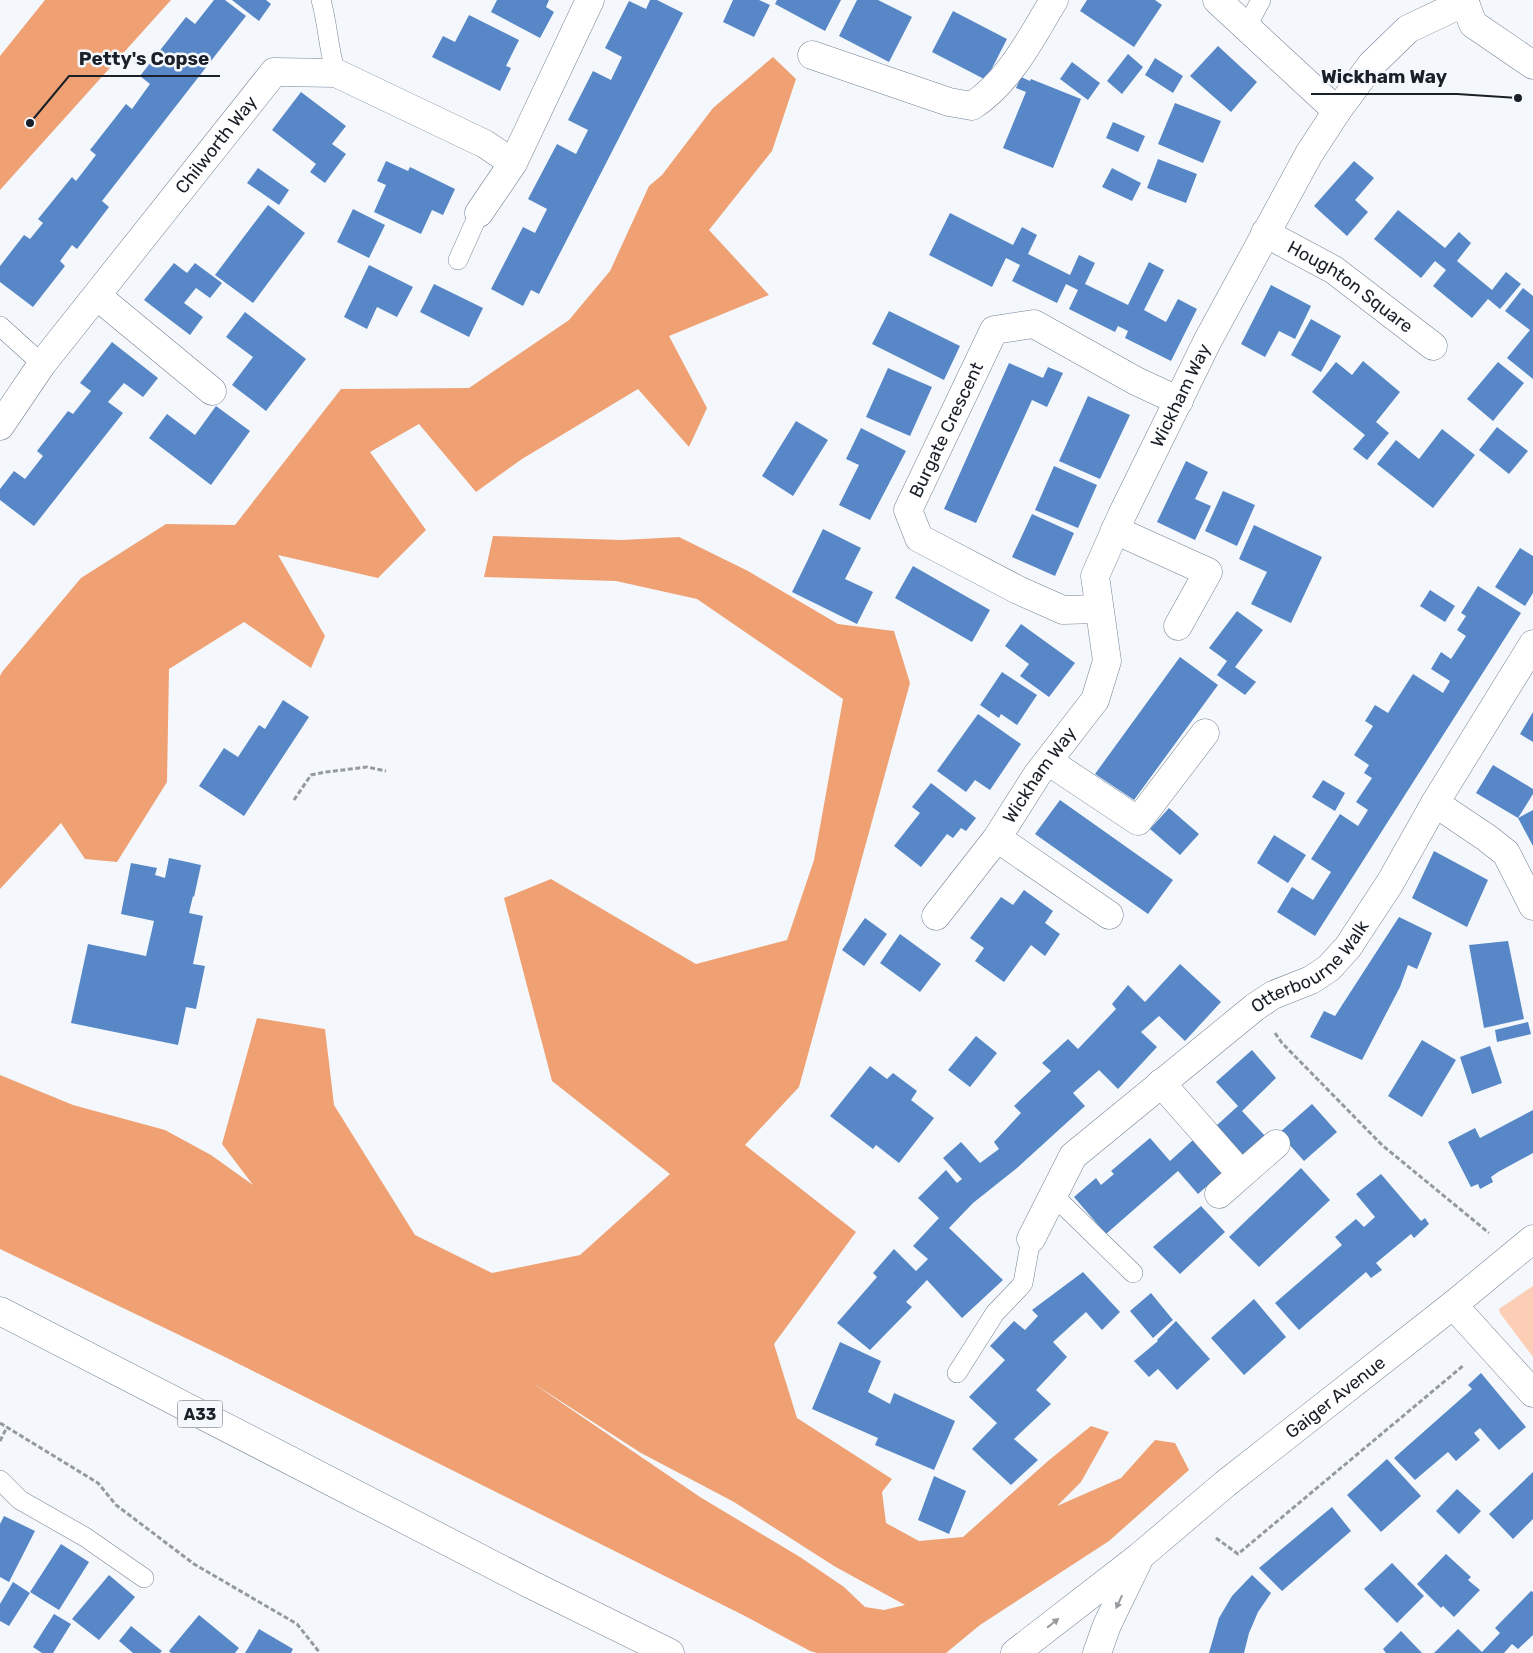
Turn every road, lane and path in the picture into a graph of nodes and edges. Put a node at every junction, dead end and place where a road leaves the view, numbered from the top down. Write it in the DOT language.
graph roads {
  1 [pos="321,0"];
  2 [pos="590,0"];
  3 [pos="1054,0"];
  4 [pos="1217,0"];
  5 [pos="1261,0"];
  6 [pos="1465,1"];
  7 [pos="1247,26"];
  8 [pos="812,55"];
  9 [pos="1533,66"];
  10 [pos="336,73"];
  11 [pos="1337,111"];
  12 [pos="513,163"];
  13 [pos="479,213"];
  14 [pos="1265,233"];
  15 [pos="458,260"];
  16 [pos="97,296"];
  17 [pos="0,326"];
  18 [pos="1433,346"];
  19 [pos="42,364"];
  20 [pos="212,391"];
  21 [pos="1179,401"];
  22 [pos="0,426"];
  23 [pos="1115,530"];
  24 [pos="1099,609"];
  25 [pos="1178,626"];
  26 [pos="1533,644"];
  27 [pos="1205,733"];
  28 [pos="1048,761"];
  29 [pos="386,771"];
  30 [pos="294,800"];
  31 [pos="1435,803"];
  32 [pos="997,838"];
  33 [pos="1533,906"];
  34 [pos="1109,915"];
  35 [pos="936,916"];
  36 [pos="1255,1007"];
  37 [pos="1161,1083"];
  38 [pos="1276,1144"];
  39 [pos="1241,1174"];
  40 [pos="1219,1194"];
  41 [pos="1053,1195"];
  42 [pos="1031,1239"];
  43 [pos="1496,1239"];
  44 [pos="1533,1239"];
  45 [pos="1133,1273"];
  46 [pos="1453,1305"];
  47 [pos="0,1311"];
  48 [pos="1467,1363"];
  49 [pos="957,1373"];
  50 [pos="1533,1393"];
  51 [pos="0,1423"];
  52 [pos="7,1427"];
  53 [pos="0,1441"];
  54 [pos="0,1480"];
  55 [pos="1216,1538"];
  56 [pos="1139,1557"];
  57 [pos="144,1578"];
  58 [pos="320,1653"];
  59 [pos="670,1653"];
  60 [pos="1015,1653"];
  61 [pos="1097,1653"];
  1 -- 10 [label="lane"];
  2 -- 12 [label="main road"];
  3 -- 8 [label="main road"];
  4 -- 7 [label="main road"];
  5 -- 7 [label="lane"];
  6 -- 9 [label="main road"];
  6 -- 11 [label="main road, Wickham Way"];
  7 -- 11 [label="main road"];
  10 -- 12 [label="main road, Chilworth Way"];
  10 -- 16 [label="main road, Chilworth Way"];
  11 -- 14 [label="main road, Wickham Way"];
  12 -- 13 [label="main road"];
  13 -- 15 [label="lane"];
  14 -- 18 [label="main road, Houghton Square"];
  14 -- 21 [label="main road, Wickham Way"];
  16 -- 19 [label="main road, Chilworth Way"];
  16 -- 20 [label="main road"];
  17 -- 19 [label="lane"];
  19 -- 22 [label="main road, Chilworth Way"];
  21 -- 23 [label="main road, Wickham Way"];
  21 -- 24 [label="main road, Burgate Crescent"];
  23 -- 24 [label="main road, Wickham Way"];
  23 -- 25 [label="main road"];
  24 -- 28 [label="main road, Wickham Way"];
  26 -- 31 [label="main road, Otterbourne Walk"];
  27 -- 28 [label="main road"];
  28 -- 32 [label="main road, Wickham Way"];
  29 -- 30 [label="path"];
  31 -- 33 [label="main road"];
  31 -- 36 [label="main road, Otterbourne Walk"];
  32 -- 34 [label="main road, Wickham Way"];
  32 -- 35 [label="main road, Wickham Way"];
  36 -- 37 [label="main road, Otterbourne Walk"];
  36 -- 43 [label="path"];
  37 -- 39 [label="main road"];
  37 -- 41 [label="main road, Otterbourne Walk"];
  38 -- 39 [label="main road"];
  39 -- 40 [label="main road"];
  41 -- 42 [label="main road, Otterbourne Walk"];
  41 -- 45 [label="lane"];
  42 -- 49 [label="lane"];
  44 -- 46 [label="main road, Gaiger Avenue"];
  46 -- 50 [label="main road"];
  46 -- 56 [label="main road, Gaiger Avenue"];
  47 -- 59 [label="main road, A33"];
  48 -- 55 [label="path"];
  51 -- 52 [label="path"];
  52 -- 53 [label="path"];
  52 -- 58 [label="path"];
  54 -- 57 [label="lane"];
  60 -- 56 [label="main road, Gaiger Avenue, one-way"];
  56 -- 61 [label="main road, Gaiger Avenue, one-way"];
}
